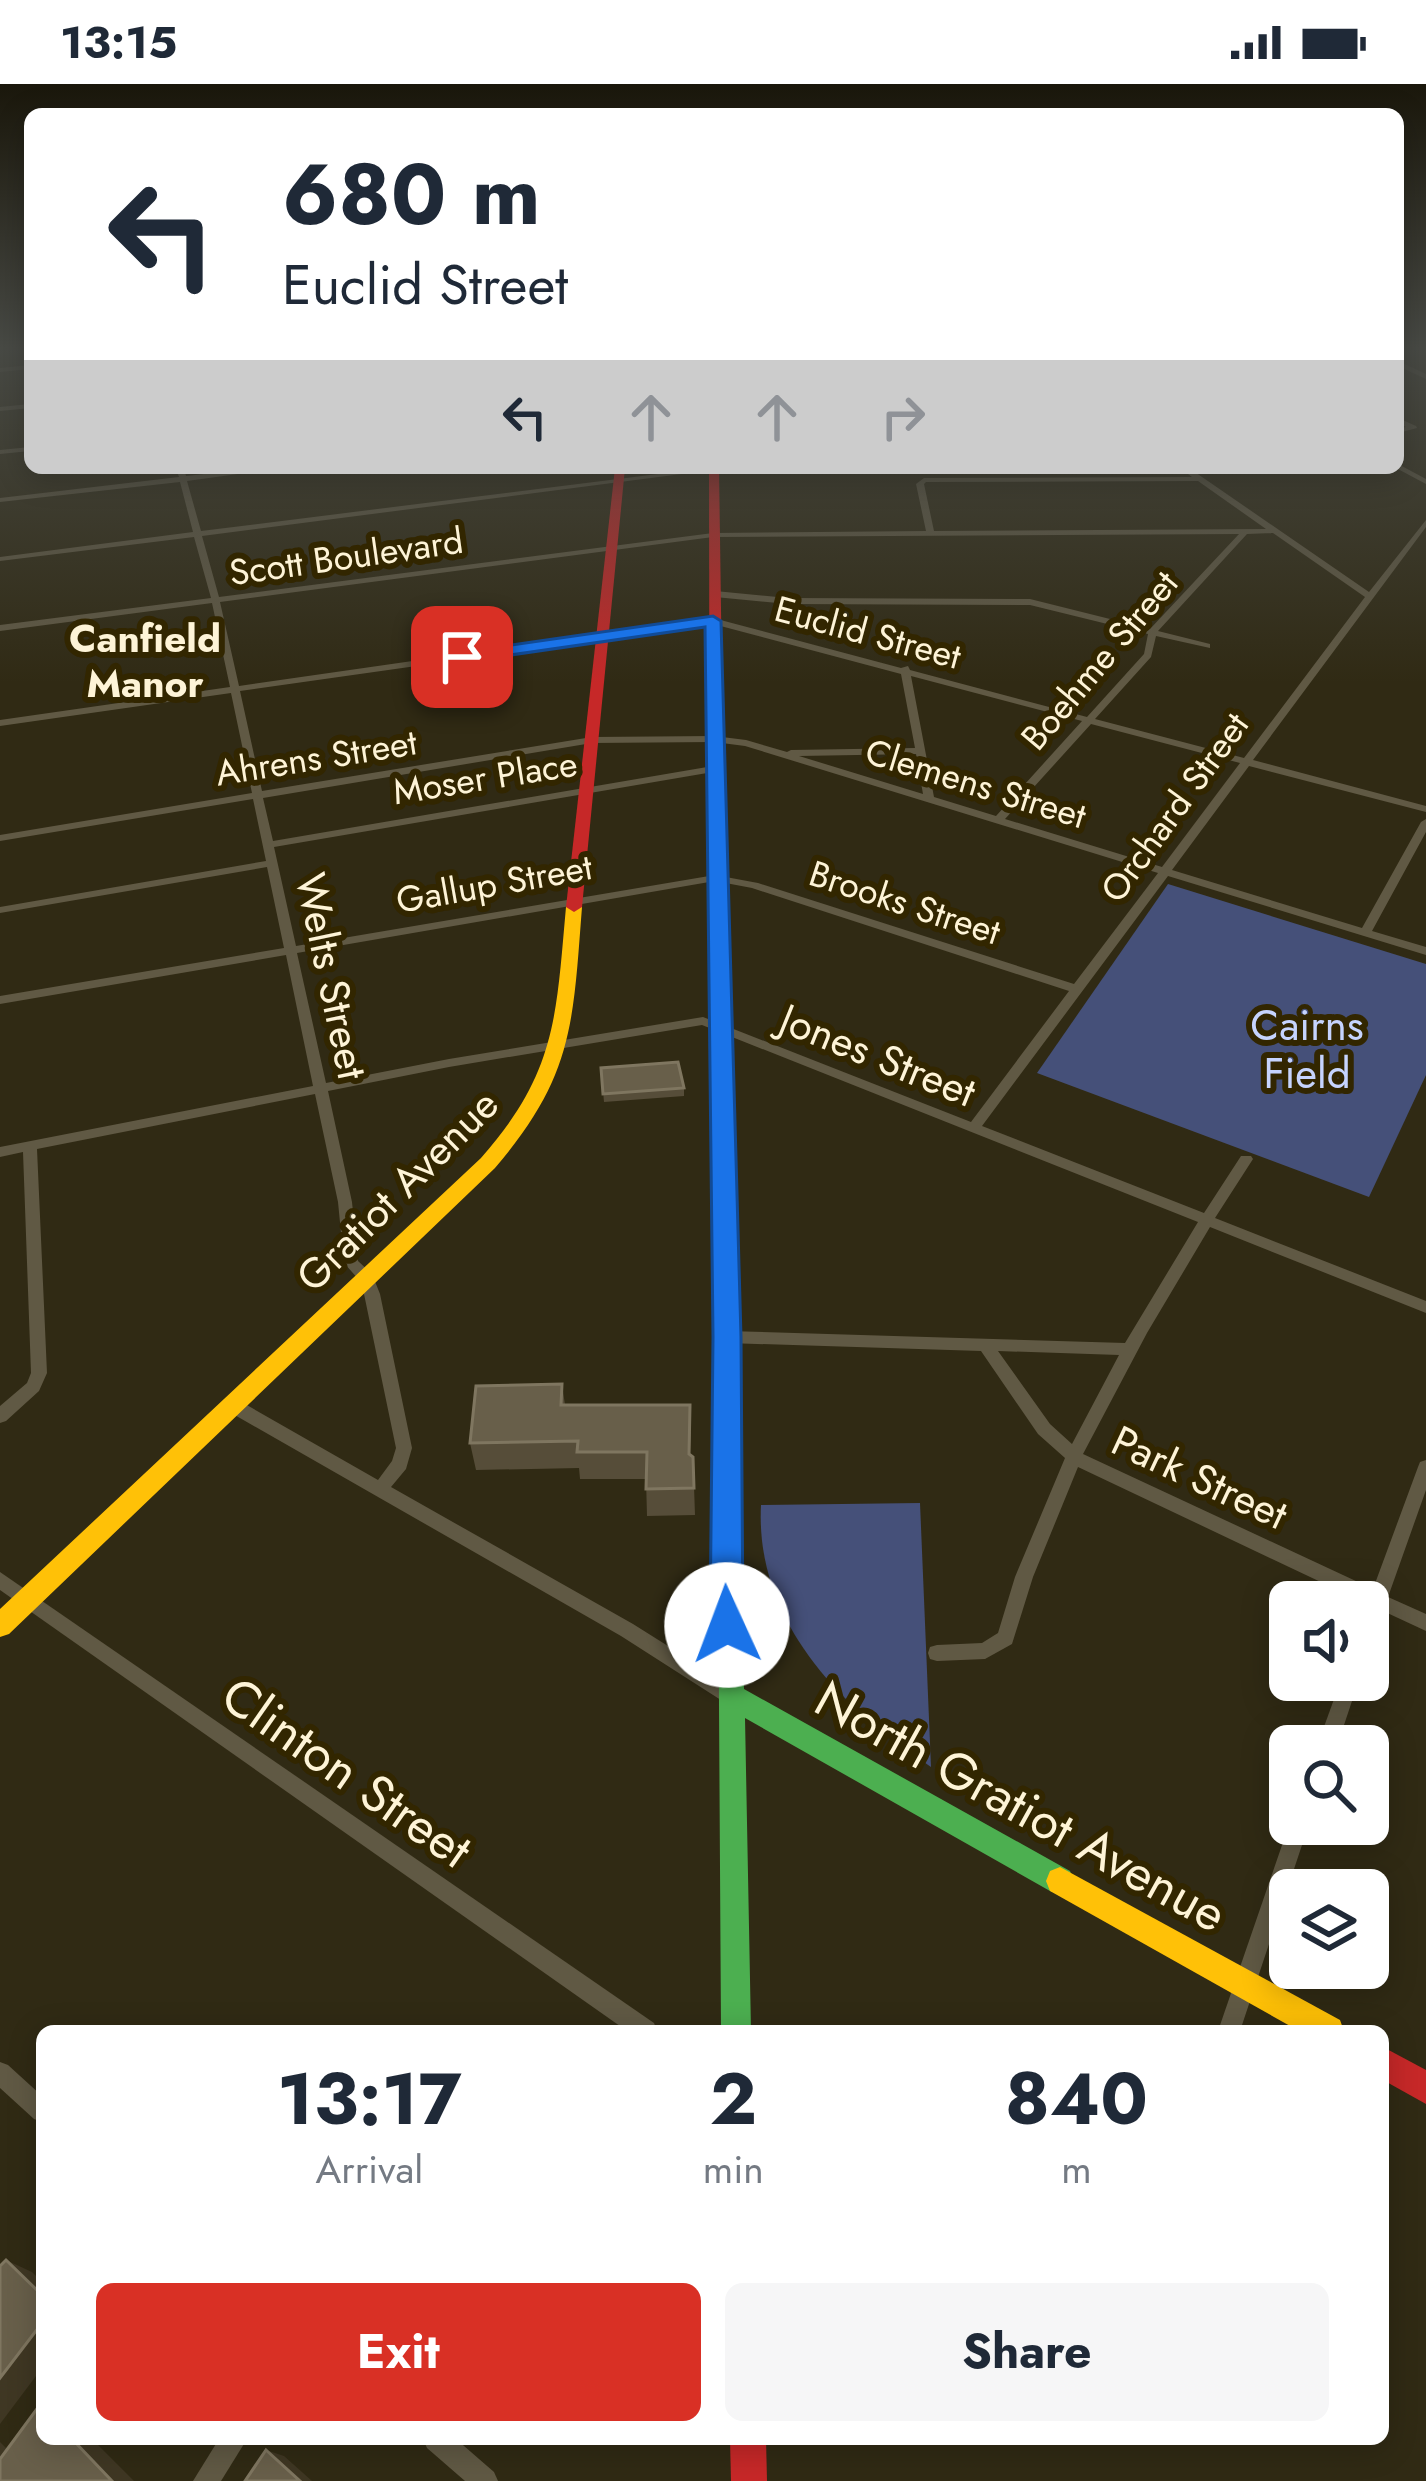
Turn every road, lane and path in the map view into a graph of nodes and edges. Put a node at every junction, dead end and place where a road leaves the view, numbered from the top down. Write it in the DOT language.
graph roads {
  1 [pos="175,474"];
  2 [pos="182,474"];
  3 [pos="717,474"];
  4 [pos="1193,474"];
  5 [pos="620,475"];
  6 [pos="1200,479"];
  7 [pos="0,500"];
  8 [pos="1426,523"];
  9 [pos="1275,532"];
  10 [pos="197,534"];
  11 [pos="931,534"];
  12 [pos="1244,534"];
  13 [pos="713,535"];
  14 [pos="613,548"];
  15 [pos="0,559"];
  16 [pos="715,594"];
  17 [pos="1367,595"];
  18 [pos="216,601"];
  19 [pos="713,621"];
  20 [pos="0,628"];
  21 [pos="1153,631"];
  22 [pos="600,637"];
  23 [pos="1208,646"];
  24 [pos="905,668"];
  25 [pos="232,690"];
  26 [pos="1090,718"];
  27 [pos="0,723"];
  28 [pos="713,739"];
  29 [pos="592,740"];
  30 [pos="922,751"];
  31 [pos="776,754"];
  32 [pos="1246,760"];
  33 [pos="713,769"];
  34 [pos="584,792"];
  35 [pos="257,798"];
  36 [pos="928,800"];
  37 [pos="1426,809"];
  38 [pos="998,820"];
  39 [pos="1426,822"];
  40 [pos="0,838"];
  41 [pos="267,844"];
  42 [pos="271,863"];
  43 [pos="1164,872"];
  44 [pos="715,878"];
  45 [pos="574,900"];
  46 [pos="0,910"];
  47 [pos="1365,933"];
  48 [pos="290,949"];
  49 [pos="1426,951"];
  50 [pos="1076,989"];
  51 [pos="0,1000"];
  52 [pos="719,1027"];
  53 [pos="560,1046"];
  54 [pos="320,1088"];
  55 [pos="973,1129"];
  56 [pos="30,1146"];
  57 [pos="0,1152"];
  58 [pos="1246,1159"];
  59 [pos="1206,1220"];
  60 [pos="367,1278"];
  61 [pos="1426,1307"];
  62 [pos="727,1337"];
  63 [pos="985,1344"];
  64 [pos="1130,1349"];
  65 [pos="232,1405"];
  66 [pos="0,1416"];
  67 [pos="1077,1459"];
  68 [pos="1426,1466"];
  69 [pos="381,1488"];
  70 [pos="0,1580"];
  71 [pos="1337,1581"];
  72 [pos="1385,1581"];
  73 [pos="28,1599"];
  74 [pos="1389,1605"];
  75 [pos="1426,1623"];
  76 [pos="0,1626"];
  77 [pos="937,1653"];
  78 [pos="730,1696"];
  79 [pos="1292,1845"];
  80 [pos="1246,1982"];
  81 [pos="637,2025"];
  82 [pos="736,2025"];
  83 [pos="1231,2025"];
  84 [pos="1319,2025"];
  85 [pos="1389,2066"];
  86 [pos="0,2073"];
  87 [pos="1426,2088"];
  88 [pos="36,2106"];
  89 [pos="230,2445"];
  90 [pos="443,2445"];
  91 [pos="748,2445"];
  92 [pos="206,2481"];
  93 [pos="485,2481"];
  94 [pos="749,2481"];
  1 -- 7 [label="street"];
  2 -- 10 [label="street, Welts Street"];
  3 -- 13 [label="main road"];
  4 -- 6 [label="street"];
  5 -- 10 [label="street"];
  5 -- 14 [label="main road, Gratiot Avenue"];
  6 -- 9 [label="street"];
  6 -- 11 [label="street"];
  8 -- 17 [label="street, Orchard Street"];
  9 -- 12 [label="street, Scott Boulevard"];
  9 -- 17 [label="street"];
  10 -- 15 [label="street"];
  10 -- 18 [label="street, Welts Street"];
  11 -- 12 [label="street, Scott Boulevard"];
  11 -- 13 [label="street, Scott Boulevard"];
  12 -- 21 [label="street, Boehme Street"];
  13 -- 14 [label="street, Scott Boulevard"];
  13 -- 16 [label="main road"];
  14 -- 18 [label="street, Scott Boulevard"];
  14 -- 22 [label="main road, Gratiot Avenue"];
  16 -- 19 [label="main road"];
  16 -- 21 [label="street"];
  17 -- 32 [label="street, Orchard Street"];
  18 -- 20 [label="street, Scott Boulevard"];
  18 -- 25 [label="street, Welts Street"];
  19 -- 22 [label="street, Euclid Street"];
  19 -- 24 [label="street, Euclid Street"];
  19 -- 28 [label="main road"];
  21 -- 23 [label="street"];
  21 -- 26 [label="street, Boehme Street"];
  22 -- 25 [label="street, Euclid Street"];
  22 -- 29 [label="main road, Gratiot Avenue"];
  24 -- 26 [label="street, Euclid Street"];
  24 -- 30 [label="street"];
  25 -- 27 [label="street, Euclid Street"];
  25 -- 35 [label="street, Welts Street"];
  26 -- 32 [label="street, Euclid Street"];
  26 -- 38 [label="street, Boehme Street"];
  28 -- 29 [label="street, Ahrens Street"];
  28 -- 31 [label="street, Clemens Street"];
  28 -- 33 [label="main road"];
  29 -- 34 [label="main road, Gratiot Avenue"];
  29 -- 35 [label="street, Ahrens Street"];
  30 -- 31 [label="street"];
  30 -- 36 [label="street"];
  31 -- 36 [label="street, Clemens Street"];
  32 -- 37 [label="street, Euclid Street"];
  32 -- 43 [label="street, Orchard Street"];
  33 -- 34 [label="street, Moser Place"];
  33 -- 44 [label="main road"];
  34 -- 41 [label="street, Moser Place"];
  34 -- 45 [label="main road, Gratiot Avenue"];
  35 -- 40 [label="street, Ahrens Street"];
  35 -- 41 [label="street, Welts Street"];
  36 -- 38 [label="street, Clemens Street"];
  38 -- 43 [label="street, Clemens Street"];
  39 -- 47 [label="street"];
  41 -- 42 [label="street, Welts Street"];
  42 -- 46 [label="street"];
  42 -- 48 [label="street, Welts Street"];
  43 -- 47 [label="street, Clemens Street"];
  43 -- 50 [label="street, Orchard Street"];
  44 -- 45 [label="street, Gallup Street"];
  44 -- 50 [label="street, Brooks Street"];
  44 -- 52 [label="main road"];
  45 -- 48 [label="street, Gallup Street"];
  45 -- 53 [label="main road, Gratiot Avenue"];
  47 -- 49 [label="street, Clemens Street"];
  48 -- 51 [label="street, Gallup Street"];
  48 -- 54 [label="street, Welts Street"];
  50 -- 55 [label="street, Orchard Street"];
  52 -- 53 [label="street, Jones Street"];
  52 -- 55 [label="street, Jones Street"];
  52 -- 62 [label="main road"];
  53 -- 54 [label="street, Jones Street"];
  53 -- 60 [label="main road, Gratiot Avenue"];
  54 -- 56 [label="street, Jones Street"];
  54 -- 60 [label="street, Welts Street"];
  55 -- 59 [label="street, Jones Street"];
  56 -- 57 [label="street, Jones Street"];
  56 -- 66 [label="street"];
  58 -- 59 [label="street"];
  59 -- 61 [label="street, Jones Street"];
  59 -- 64 [label="street"];
  60 -- 65 [label="main road, Gratiot Avenue"];
  60 -- 69 [label="street, Welts Street"];
  62 -- 63 [label="street"];
  62 -- 78 [label="main road"];
  63 -- 64 [label="street"];
  63 -- 67 [label="street, Park Street"];
  64 -- 67 [label="street"];
  65 -- 69 [label="street"];
  65 -- 73 [label="main road, Gratiot Avenue"];
  67 -- 71 [label="street, Park Street"];
  67 -- 77 [label="street"];
  68 -- 72 [label="street"];
  69 -- 78 [label="street"];
  70 -- 73 [label="street, Clinton Street"];
  73 -- 76 [label="main road, Gratiot Avenue"];
  73 -- 81 [label="street, Clinton Street"];
  74 -- 75 [label="street, Park Street"];
  78 -- 80 [label="main road, North Gratiot Avenue"];
  78 -- 82 [label="main road"];
  79 -- 80 [label="street"];
  80 -- 83 [label="street"];
  80 -- 84 [label="main road, North Gratiot Avenue"];
  85 -- 87 [label="main road"];
  86 -- 88 [label="street"];
  89 -- 92 [label="street"];
  90 -- 93 [label="street"];
  91 -- 94 [label="main road"];
}
